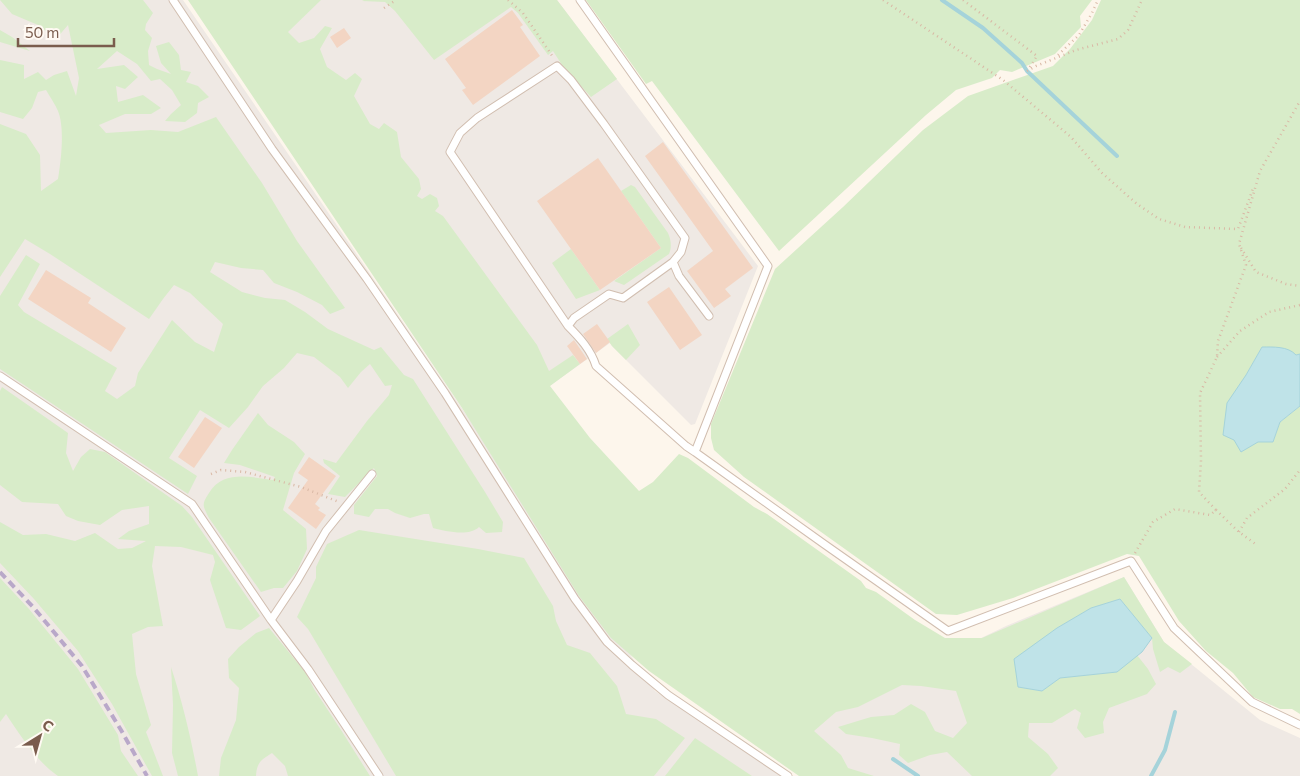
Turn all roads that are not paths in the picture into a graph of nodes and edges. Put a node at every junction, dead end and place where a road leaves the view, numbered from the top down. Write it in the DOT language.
graph roads {
  1 [pos="173,0"];
  2 [pos="580,0"];
  3 [pos="673,262"];
  4 [pos="709,316"];
  5 [pos="568,326"];
  6 [pos="0,376"];
  7 [pos="695,452"];
  8 [pos="372,474"];
  9 [pos="271,620"];
  10 [pos="1300,725"];
  11 [pos="379,776"];
  12 [pos="788,776"];
  1 -- 12 [label="lane"];
  2 -- 7 [label="lane"];
  3 -- 4 [label="lane"];
  3 -- 5 [label="lane"];
  3 -- 5 [label="lane"];
  5 -- 7 [label="lane"];
  6 -- 9 [label="lane"];
  7 -- 10 [label="lane"];
  8 -- 9 [label="lane"];
  9 -- 11 [label="lane"];
}
